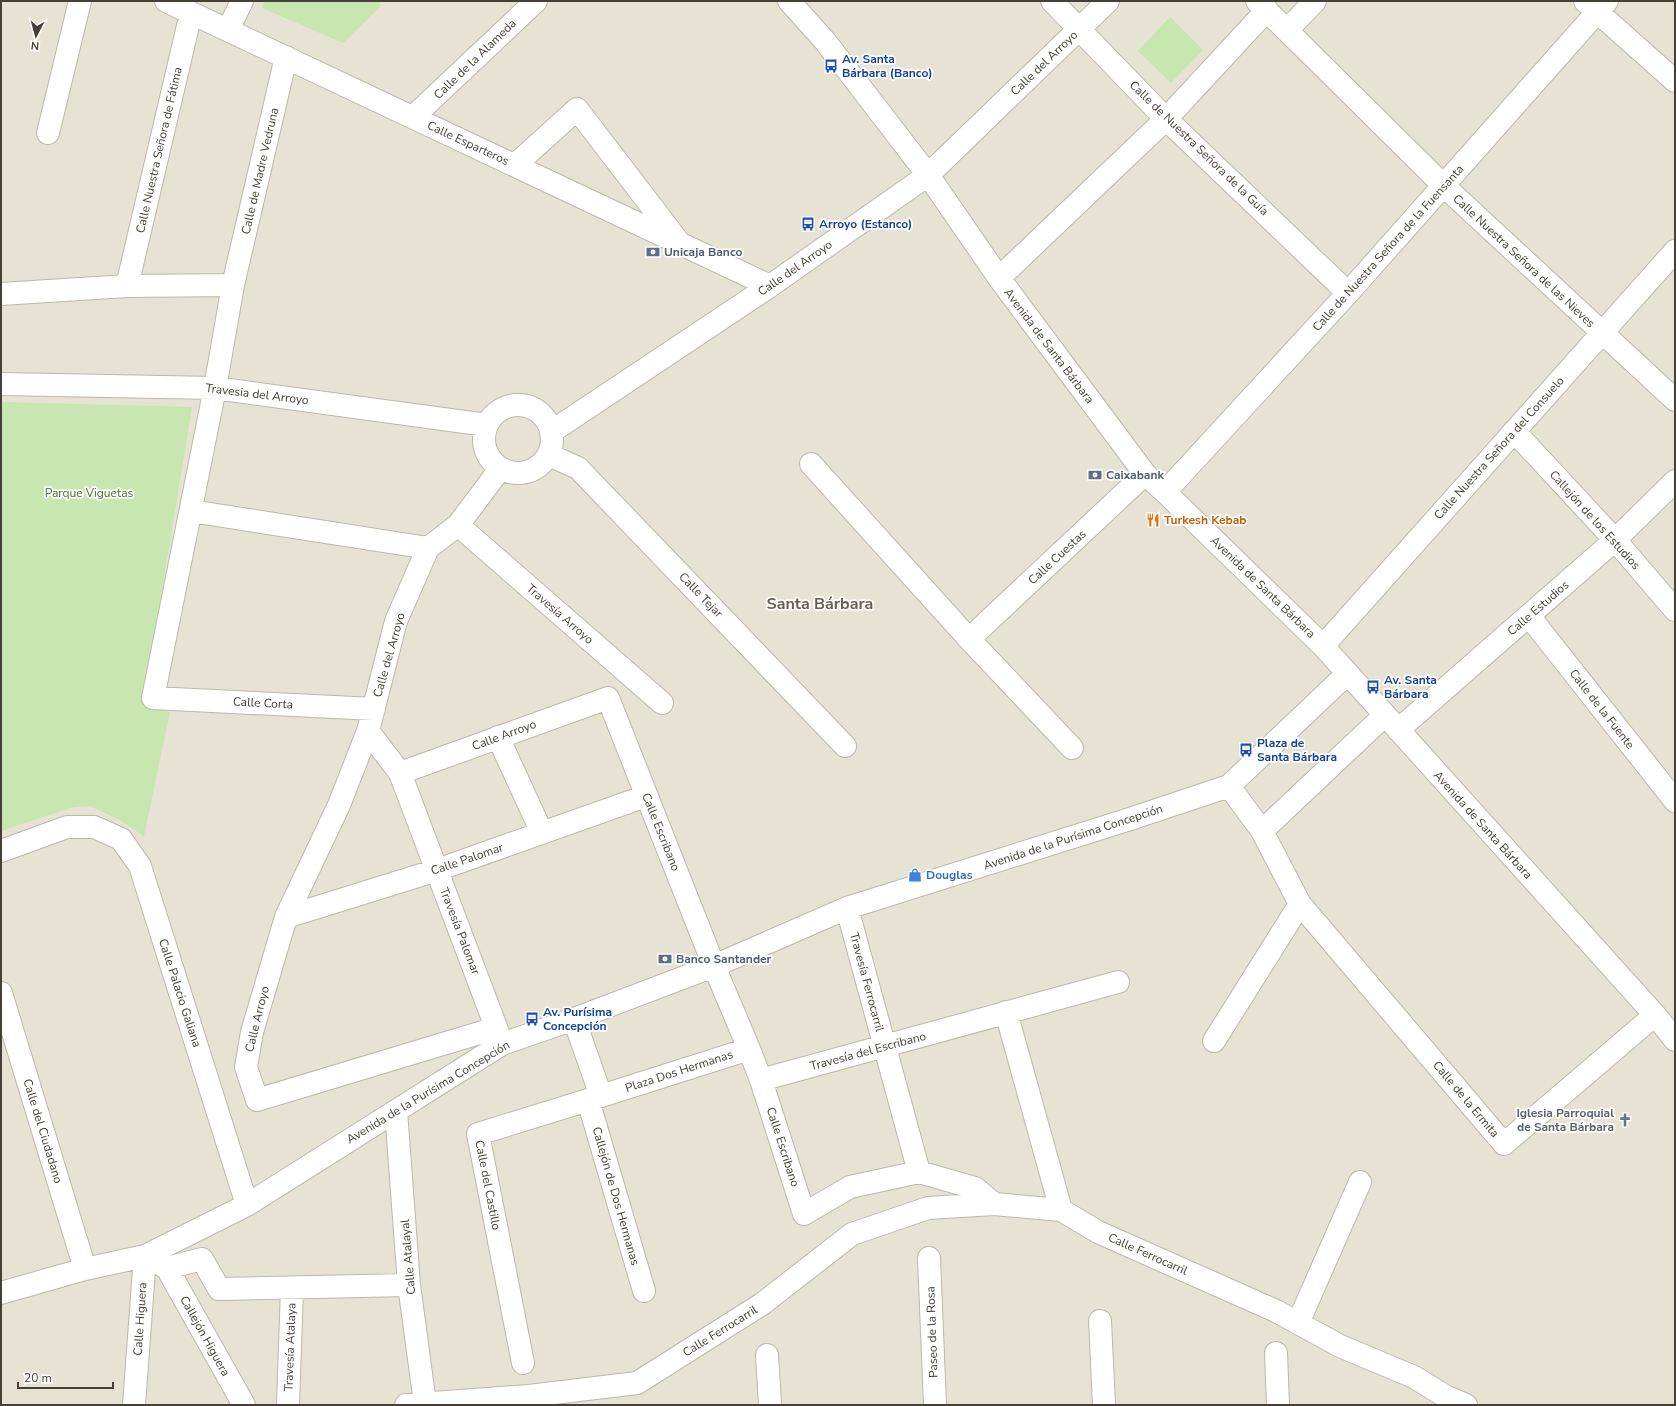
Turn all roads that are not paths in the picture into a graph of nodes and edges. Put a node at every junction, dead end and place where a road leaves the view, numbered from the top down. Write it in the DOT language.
graph roads {
  1 [pos="80,1"];
  2 [pos="166,1"];
  3 [pos="242,1"];
  4 [pos="536,1"];
  5 [pos="789,1"];
  6 [pos="1052,1"];
  7 [pos="1108,1"];
  8 [pos="1315,1"];
  9 [pos="1596,5"];
  10 [pos="1262,6"];
  11 [pos="191,13"];
  12 [pos="1080,29"];
  13 [pos="228,30"];
  14 [pos="1287,30"];
  15 [pos="286,57"];
  16 [pos="1675,80"];
  17 [pos="414,117"];
  18 [pos="1166,118"];
  19 [pos="48,133"];
  20 [pos="515,165"];
  21 [pos="928,175"];
  22 [pos="1444,186"];
  23 [pos="680,243"];
  24 [pos="1675,251"];
  25 [pos="999,278"];
  26 [pos="233,285"];
  27 [pos="127,286"];
  28 [pos="770,286"];
  29 [pos="1348,293"];
  30 [pos="1,294"];
  31 [pos="1601,333"];
  32 [pos="1,384"];
  33 [pos="215,388"];
  34 [pos="1675,400"];
  35 [pos="487,425"];
  36 [pos="1514,431"];
  37 [pos="552,432"];
  38 [pos="549,455"];
  39 [pos="811,464"];
  40 [pos="500,468"];
  41 [pos="1145,474"];
  42 [pos="1675,481"];
  43 [pos="1165,492"];
  44 [pos="191,511"];
  45 [pos="458,525"];
  46 [pos="1615,540"];
  47 [pos="428,548"];
  48 [pos="1675,610"];
  49 [pos="1529,616"];
  50 [pos="969,639"];
  51 [pos="1323,646"];
  52 [pos="1347,674"];
  53 [pos="153,698"];
  54 [pos="608,698"];
  55 [pos="662,703"];
  56 [pos="374,709"];
  57 [pos="1391,723"];
  58 [pos="368,731"];
  59 [pos="498,737"];
  60 [pos="845,746"];
  61 [pos="1072,748"];
  62 [pos="400,773"];
  63 [pos="1229,786"];
  64 [pos="646,796"];
  65 [pos="1675,802"];
  66 [pos="1262,831"];
  67 [pos="542,833"];
  68 [pos="1,851"];
  69 [pos="437,870"];
  70 [pos="1300,904"];
  71 [pos="847,908"];
  72 [pos="286,917"];
  73 [pos="714,966"];
  74 [pos="1118,982"];
  75 [pos="1,993"];
  76 [pos="1006,1012"];
  77 [pos="1655,1015"];
  78 [pos="574,1019"];
  79 [pos="499,1036"];
  80 [pos="1675,1040"];
  81 [pos="1214,1041"];
  82 [pos="885,1046"];
  83 [pos="749,1049"];
  84 [pos="762,1080"];
  85 [pos="594,1098"];
  86 [pos="396,1111"];
  87 [pos="919,1172"];
  88 [pos="1360,1182"];
  89 [pos="994,1204"];
  90 [pos="247,1205"];
  91 [pos="1061,1210"];
  92 [pos="145,1256"];
  93 [pos="929,1258"];
  94 [pos="167,1268"];
  95 [pos="85,1269"];
  96 [pos="409,1285"];
  97 [pos="292,1288"];
  98 [pos="644,1291"];
  99 [pos="1,1293"];
  100 [pos="1100,1320"];
  101 [pos="1298,1323"];
  102 [pos="1276,1353"];
  103 [pos="767,1355"];
  104 [pos="523,1363"];
  105 [pos="416,1404"];
  106 [pos="134,1405"];
  107 [pos="244,1405"];
  108 [pos="288,1405"];
  109 [pos="770,1405"];
  110 [pos="935,1405"];
  111 [pos="1104,1405"];
  112 [pos="1278,1405"];
  113 [pos="1466,1405"];
  1 -- 19 [label="street"];
  2 -- 11 [label="street, Calle Esparteros"];
  3 -- 13 [label="street"];
  4 -- 17 [label="street, Calle de la Alameda"];
  5 -- 21 [label="street, Avenida de Santa Bárbara"];
  6 -- 12 [label="street, Calle de Nuestra Señora de la Guía"];
  7 -- 12 [label="street, Calle del Arroyo"];
  8 -- 14 [label="street"];
  9 -- 16 [label="street"];
  9 -- 22 [label="street, Calle de Nuestra Señora de la Fuensanta"];
  10 -- 14 [label="street, Calle Nuestra Señora de las Nieves"];
  10 -- 18 [label="street"];
  11 -- 13 [label="street, Calle Esparteros"];
  11 -- 27 [label="street, Calle Nuestra Señora de Fátima"];
  12 -- 18 [label="street, Calle de Nuestra Señora de la Guía"];
  12 -- 21 [label="street, Calle del Arroyo"];
  13 -- 15 [label="street, Calle Esparteros"];
  14 -- 22 [label="street, Calle Nuestra Señora de las Nieves"];
  15 -- 17 [label="street, Calle Esparteros"];
  15 -- 26 [label="street, Calle de Madre Vedruna"];
  17 -- 20 [label="street, Calle Esparteros"];
  18 -- 25 [label="street"];
  18 -- 29 [label="street, Calle de Nuestra Señora de la Guía"];
  20 -- 23 [label="street, Calle Esparteros"];
  20 -- 23 [label="street"];
  21 -- 25 [label="street, Avenida de Santa Bárbara"];
  21 -- 28 [label="street, Calle del Arroyo"];
  22 -- 29 [label="street, Calle de Nuestra Señora de la Fuensanta"];
  22 -- 31 [label="street, Calle Nuestra Señora de las Nieves"];
  23 -- 28 [label="street, Calle Esparteros"];
  24 -- 31 [label="street, Calle Nuestra Señora del Consuelo"];
  25 -- 41 [label="street, Avenida de Santa Bárbara"];
  26 -- 27 [label="street"];
  26 -- 33 [label="street, Calle de Madre Vedruna"];
  27 -- 30 [label="street"];
  28 -- 37 [label="street, Calle del Arroyo"];
  29 -- 43 [label="street, Calle de Nuestra Señora de la Fuensanta"];
  31 -- 34 [label="street, Calle Nuestra Señora de las Nieves"];
  31 -- 36 [label="street, Calle Nuestra Señora del Consuelo"];
  32 -- 33 [label="street, Travesia del Arroyo"];
  33 -- 35 [label="street, Travesia del Arroyo"];
  33 -- 44 [label="street, Calle de Madre Vedruna"];
  35 -- 37 [label="street"];
  35 -- 40 [label="street"];
  36 -- 46 [label="street, Callejón de los Estudios"];
  36 -- 51 [label="street, Calle Nuestra Señora del Consuelo"];
  37 -- 38 [label="street"];
  38 -- 40 [label="street"];
  38 -- 60 [label="street, Calle Tejar"];
  39 -- 50 [label="street"];
  40 -- 45 [label="street, Calle del Arroyo"];
  41 -- 43 [label="street, Avenida de Santa Bárbara"];
  41 -- 50 [label="street, Calle Cuestas"];
  42 -- 46 [label="street, Calle Estudios"];
  43 -- 51 [label="street, Avenida de Santa Bárbara"];
  44 -- 47 [label="street"];
  44 -- 53 [label="street, Calle de Madre Vedruna"];
  45 -- 47 [label="street, Calle del Arroyo"];
  45 -- 55 [label="street, Travesía Arroyo"];
  46 -- 48 [label="street, Callejón de los Estudios"];
  46 -- 49 [label="street, Calle Estudios"];
  47 -- 56 [label="street, Calle del Arroyo"];
  49 -- 57 [label="street, Calle Estudios"];
  49 -- 65 [label="street, Calle de la Fuente"];
  50 -- 61 [label="street"];
  51 -- 52 [label="street, Avenida de Santa Bárbara"];
  52 -- 57 [label="street, Avenida de Santa Bárbara"];
  52 -- 63 [label="street"];
  53 -- 56 [label="street, Calle Corta"];
  54 -- 59 [label="street, Calle Arroyo"];
  54 -- 64 [label="street, Calle Escribano"];
  56 -- 58 [label="street, Calle del Arroyo"];
  57 -- 66 [label="street"];
  57 -- 77 [label="street, Avenida de Santa Bárbara"];
  58 -- 62 [label="street, Travesía Palomar"];
  58 -- 72 [label="street, Calle Arroyo"];
  59 -- 62 [label="street, Calle Arroyo"];
  59 -- 67 [label="street"];
  62 -- 69 [label="street, Travesía Palomar"];
  63 -- 66 [label="street"];
  63 -- 71 [label="street, Avenida de la Purísima Concepción"];
  64 -- 67 [label="street, Calle Palomar"];
  64 -- 73 [label="street, Calle Escribano"];
  66 -- 70 [label="street, Calle de la Ermita"];
  67 -- 69 [label="street, Calle Palomar"];
  68 -- 90 [label="street, Calle Palacio Galiana"];
  69 -- 72 [label="street, Calle Palomar"];
  69 -- 79 [label="street, Travesía Palomar"];
  70 -- 77 [label="street, Calle de la Ermita"];
  70 -- 81 [label="street"];
  71 -- 73 [label="street, Avenida de la Purísima Concepción"];
  71 -- 82 [label="street, Travesía Ferrocarril"];
  72 -- 79 [label="street, Calle Arroyo"];
  73 -- 78 [label="street, Avenida de la Purísima Concepción"];
  73 -- 83 [label="street, Plaza Dos Hermanas"];
  74 -- 76 [label="street, Travesía del Escribano"];
  75 -- 95 [label="street, Calle del Ciudadano"];
  76 -- 82 [label="street, Travesía del Escribano"];
  76 -- 91 [label="street"];
  77 -- 80 [label="street, Avenida de Santa Bárbara"];
  78 -- 79 [label="street, Avenida de la Purísima Concepción"];
  78 -- 85 [label="street"];
  79 -- 86 [label="street, Avenida de la Purísima Concepción"];
  82 -- 84 [label="street, Travesía del Escribano"];
  82 -- 87 [label="street, Travesía Ferrocarril"];
  83 -- 84 [label="street"];
  83 -- 85 [label="street, Plaza Dos Hermanas"];
  84 -- 87 [label="street, Calle Escribano"];
  85 -- 98 [label="street, Callejón de Dos Hermanas"];
  85 -- 104 [label="street, Calle del Castillo"];
  86 -- 90 [label="street, Avenida de la Purísima Concepción"];
  86 -- 96 [label="street, Calle Atalayal"];
  87 -- 89 [label="street"];
  88 -- 101 [label="street"];
  89 -- 91 [label="street, Calle Ferrocarril"];
  89 -- 105 [label="street, Calle Ferrocarril"];
  90 -- 92 [label="street, Avenida de la Purísima Concepción"];
  91 -- 101 [label="street, Calle Ferrocarril"];
  92 -- 94 [label="street"];
  92 -- 95 [label="street, Avenida de la Purísima Concepción"];
  92 -- 106 [label="street, Calle Higuera"];
  93 -- 110 [label="street, Paseo de la Rosa"];
  94 -- 97 [label="street"];
  94 -- 107 [label="street, Callejón Higuera"];
  95 -- 99 [label="street, Avenida de la Purísima Concepción"];
  96 -- 97 [label="street"];
  96 -- 105 [label="street, Calle Atalayal"];
  97 -- 108 [label="street, Travesía Atalaya"];
  100 -- 111 [label="street"];
  101 -- 113 [label="street, Calle Ferrocarril"];
  102 -- 112 [label="street"];
  103 -- 109 [label="street"];
}
